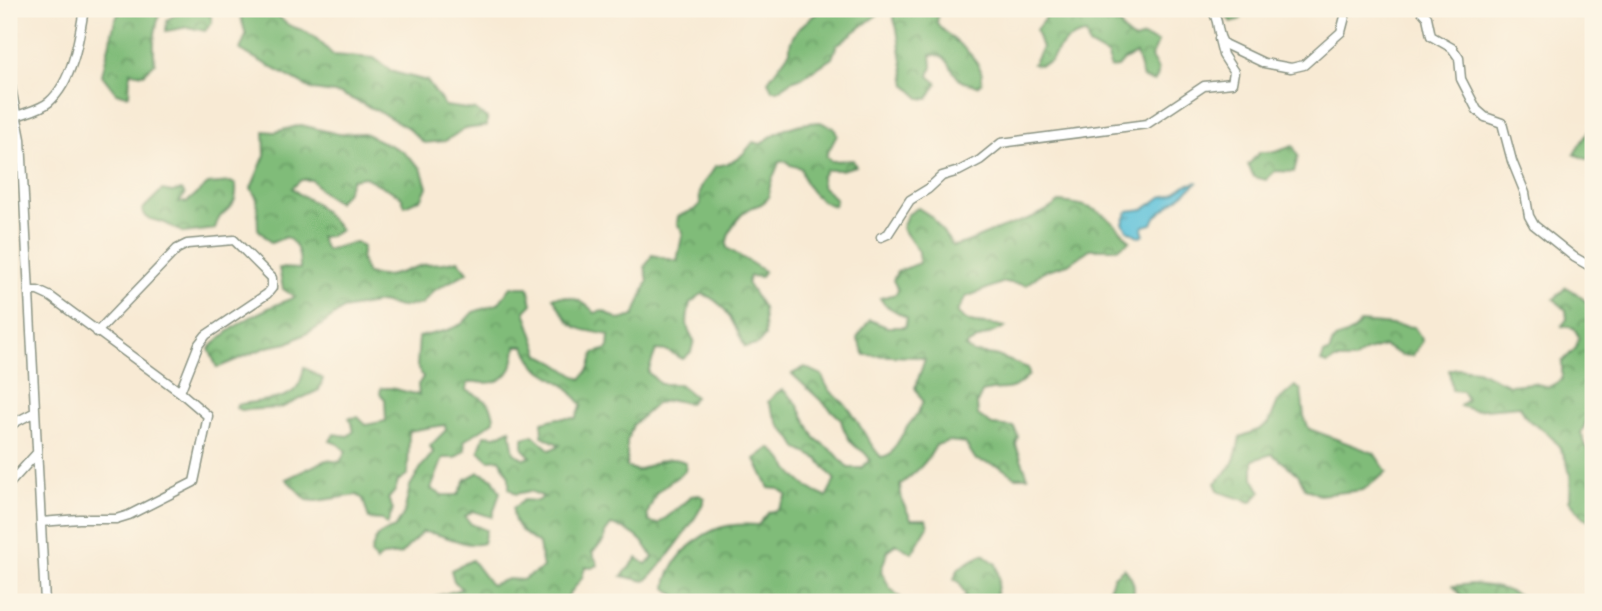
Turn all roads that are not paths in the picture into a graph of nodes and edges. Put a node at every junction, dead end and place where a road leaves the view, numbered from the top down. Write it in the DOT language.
graph roads {
  1 [pos="84,9"];
  2 [pos="1211,9"];
  3 [pos="1348,9"];
  4 [pos="1420,9"];
  5 [pos="1219,39"];
  6 [pos="9,76"];
  7 [pos="18,116"];
  8 [pos="881,237"];
  9 [pos="1593,268"];
  10 [pos="29,291"];
  11 [pos="97,332"];
  12 [pos="180,392"];
  13 [pos="35,412"];
  14 [pos="10,425"];
  15 [pos="37,453"];
  16 [pos="9,484"];
  17 [pos="41,523"];
  18 [pos="45,602"];
  1 -- 7 [label="street"];
  2 -- 5 [label="street"];
  3 -- 5 [label="street"];
  4 -- 9 [label="street"];
  5 -- 8 [label="street"];
  6 -- 7 [label="street"];
  7 -- 10 [label="street"];
  10 -- 11 [label="street"];
  10 -- 13 [label="street"];
  11 -- 12 [label="street"];
  11 -- 12 [label="street"];
  12 -- 17 [label="street"];
  13 -- 14 [label="street"];
  13 -- 15 [label="street"];
  15 -- 16 [label="street"];
  15 -- 17 [label="street"];
  17 -- 18 [label="street"];
}
